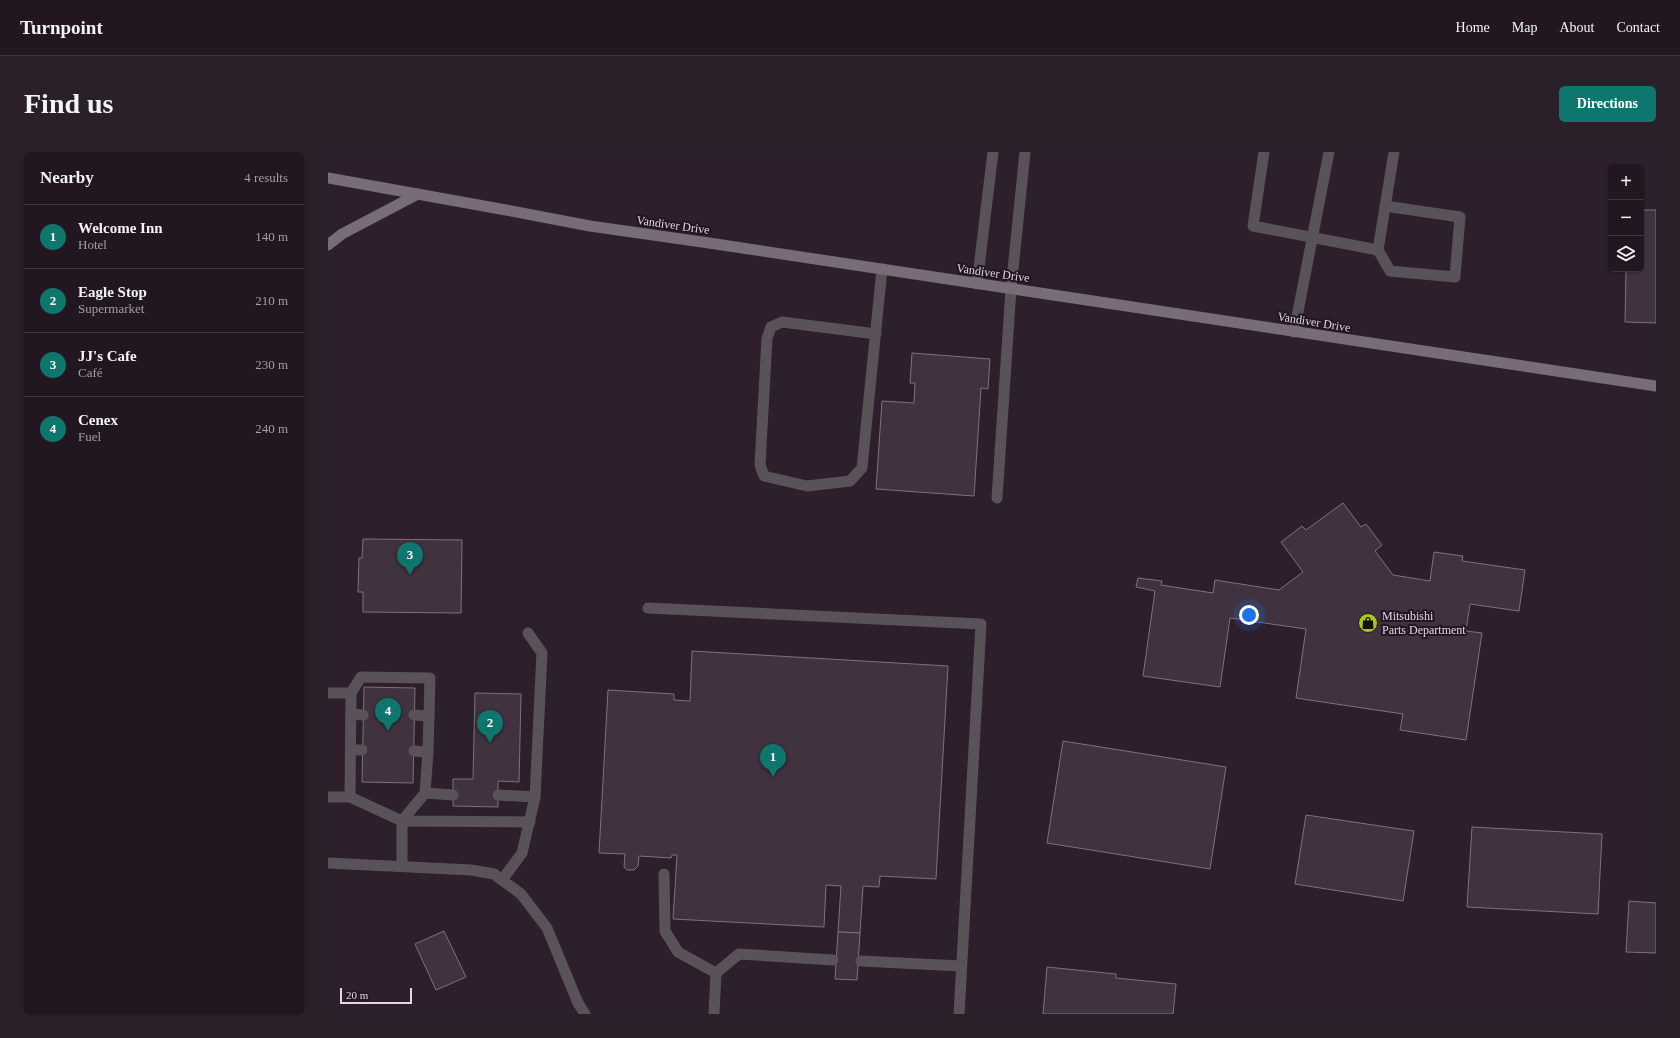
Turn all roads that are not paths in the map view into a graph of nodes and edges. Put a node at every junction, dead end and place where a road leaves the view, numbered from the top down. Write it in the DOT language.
graph roads {
  1 [pos="993,152"];
  2 [pos="1025,152"];
  3 [pos="1264,152"];
  4 [pos="1329,152"];
  5 [pos="1394,152"];
  6 [pos="328,178"];
  7 [pos="418,194"];
  8 [pos="1385,206"];
  9 [pos="1312,237"];
  10 [pos="328,245"];
  11 [pos="1378,250"];
  12 [pos="882,269"];
  13 [pos="977,284"];
  14 [pos="1011,289"];
  15 [pos="1294,332"];
  16 [pos="876,334"];
  17 [pos="1656,386"];
  18 [pos="997,498"];
  19 [pos="648,608"];
  20 [pos="528,633"];
  21 [pos="328,693"];
  22 [pos="352,693"];
  23 [pos="351,714"];
  24 [pos="363,714"];
  25 [pos="414,715"];
  26 [pos="429,716"];
  27 [pos="414,751"];
  28 [pos="428,752"];
  29 [pos="426,793"];
  30 [pos="453,795"];
  31 [pos="498,795"];
  32 [pos="328,797"];
  33 [pos="350,797"];
  34 [pos="535,797"];
  35 [pos="402,821"];
  36 [pos="530,822"];
  37 [pos="328,863"];
  38 [pos="402,866"];
  39 [pos="664,874"];
  40 [pos="502,880"];
  41 [pos="833,960"];
  42 [pos="861,961"];
  43 [pos="961,966"];
  44 [pos="716,973"];
  45 [pos="585,1014"];
  46 [pos="714,1014"];
  47 [pos="959,1014"];
  1 -- 13 [label="street"];
  2 -- 14 [label="street"];
  3 -- 9 [label="street"];
  4 -- 9 [label="street"];
  5 -- 8 [label="street"];
  6 -- 7 [label="main road, Vandiver Drive"];
  7 -- 10 [label="main road"];
  7 -- 12 [label="main road, Vandiver Drive"];
  8 -- 11 [label="street"];
  8 -- 11 [label="street"];
  9 -- 11 [label="street"];
  9 -- 15 [label="street"];
  12 -- 13 [label="main road, Vandiver Drive"];
  12 -- 16 [label="street"];
  13 -- 14 [label="main road, Vandiver Drive"];
  14 -- 15 [label="main road, Vandiver Drive"];
  14 -- 18 [label="street"];
  15 -- 17 [label="main road, Vandiver Drive"];
  16 -- 16 [label="street"];
  19 -- 43 [label="street"];
  20 -- 34 [label="street"];
  21 -- 22 [label="street"];
  22 -- 23 [label="street"];
  22 -- 26 [label="street"];
  23 -- 24 [label="street"];
  23 -- 33 [label="street"];
  25 -- 26 [label="street"];
  26 -- 28 [label="street"];
  27 -- 28 [label="street"];
  28 -- 29 [label="street"];
  29 -- 30 [label="street"];
  29 -- 35 [label="street"];
  31 -- 34 [label="street"];
  32 -- 33 [label="street"];
  33 -- 35 [label="street"];
  34 -- 36 [label="street"];
  35 -- 36 [label="street"];
  35 -- 38 [label="street"];
  36 -- 40 [label="street"];
  37 -- 38 [label="street"];
  38 -- 40 [label="street"];
  39 -- 44 [label="street"];
  40 -- 45 [label="street"];
  41 -- 44 [label="street"];
  42 -- 43 [label="street"];
  43 -- 47 [label="street"];
  44 -- 46 [label="street"];
}
